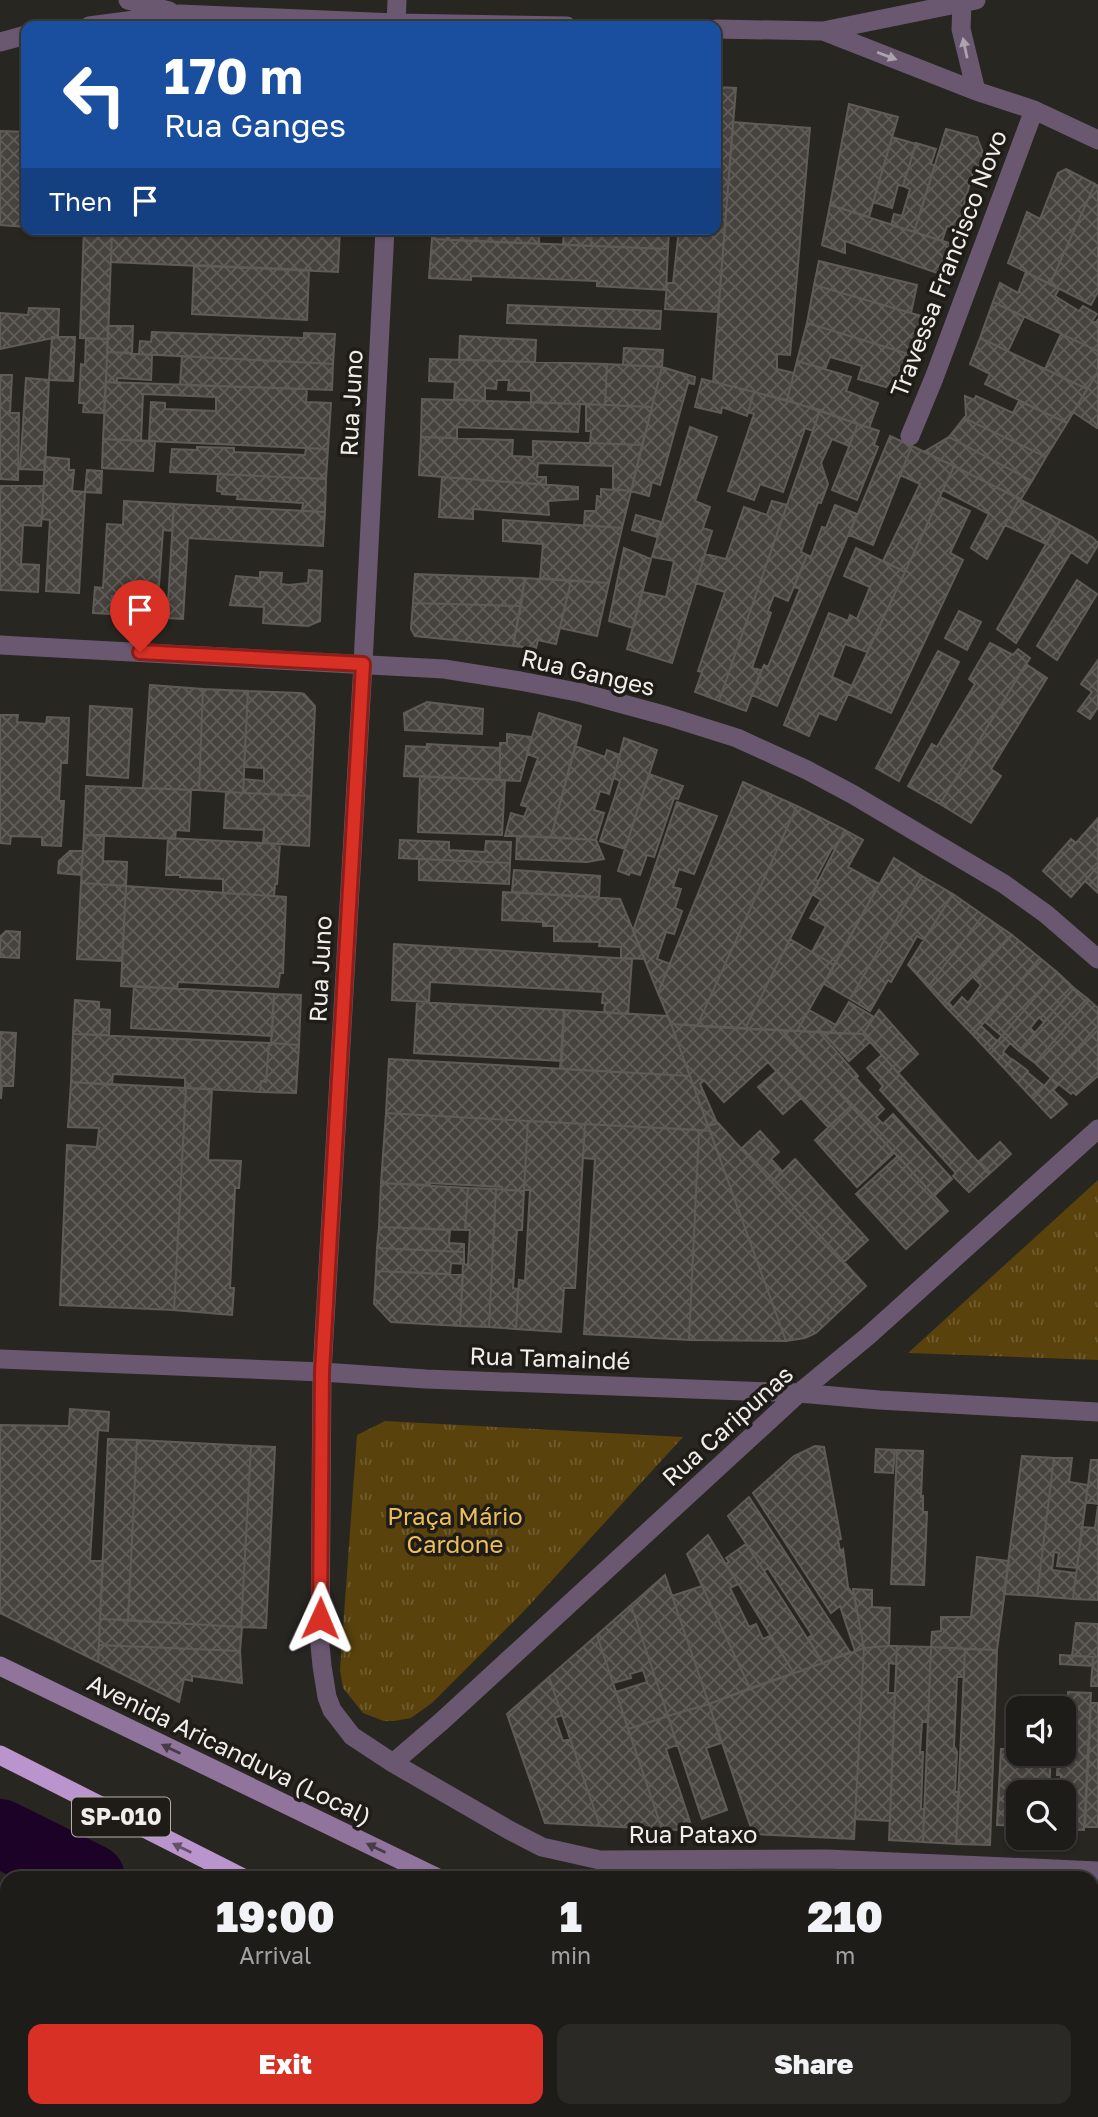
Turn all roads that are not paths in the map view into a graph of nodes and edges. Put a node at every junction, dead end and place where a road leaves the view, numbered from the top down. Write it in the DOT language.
graph roads {
  1 [pos="128,0"];
  2 [pos="397,0"];
  3 [pos="969,2"];
  4 [pos="180,14"];
  5 [pos="127,21"];
  6 [pos="317,21"];
  7 [pos="396,21"];
  8 [pos="721,29"];
  9 [pos="823,31"];
  10 [pos="21,36"];
  11 [pos="0,42"];
  12 [pos="976,91"];
  13 [pos="1034,110"];
  14 [pos="1098,140"];
  15 [pos="385,235"];
  16 [pos="910,436"];
  17 [pos="0,645"];
  18 [pos="363,664"];
  19 [pos="1098,959"];
  20 [pos="1098,1129"];
  21 [pos="0,1359"];
  22 [pos="322,1372"];
  23 [pos="799,1393"];
  24 [pos="1098,1412"];
  25 [pos="0,1666"];
  26 [pos="332,1710"];
  27 [pos="0,1755"];
  28 [pos="393,1763"];
  29 [pos="229,1871"];
  30 [pos="424,1871"];
  31 [pos="1098,1871"];
  1 -- 4 [label="street"];
  2 -- 7 [label="street"];
  3 -- 9 [label="street"];
  12 -- 3 [label="street, one-way"];
  4 -- 5 [label="street"];
  4 -- 6 [label="street"];
  8 -- 9 [label="street"];
  9 -- 12 [label="street, one-way"];
  10 -- 11 [label="street"];
  12 -- 13 [label="street"];
  13 -- 14 [label="street"];
  13 -- 16 [label="street, Travessa Francisco Novo"];
  15 -- 18 [label="street, Rua Juno"];
  17 -- 18 [label="street, Rua Ganges"];
  18 -- 19 [label="street, Rua Ganges"];
  18 -- 22 [label="street, Rua Juno"];
  20 -- 23 [label="street, Rua Caripunas"];
  21 -- 22 [label="street, Rua Tamaindé"];
  22 -- 23 [label="street, Rua Tamaindé"];
  22 -- 26 [label="street, Rua Juno"];
  23 -- 24 [label="street, Rua Tamaindé"];
  23 -- 28 [label="street, Rua Caripunas"];
  30 -- 25 [label="main road, Avenida Aricanduva (Local), one-way"];
  26 -- 28 [label="street, Rua Pataxo"];
  29 -- 27 [label="highway, SP-010, one-way"];
  28 -- 31 [label="street, Rua Pataxo"];
}
